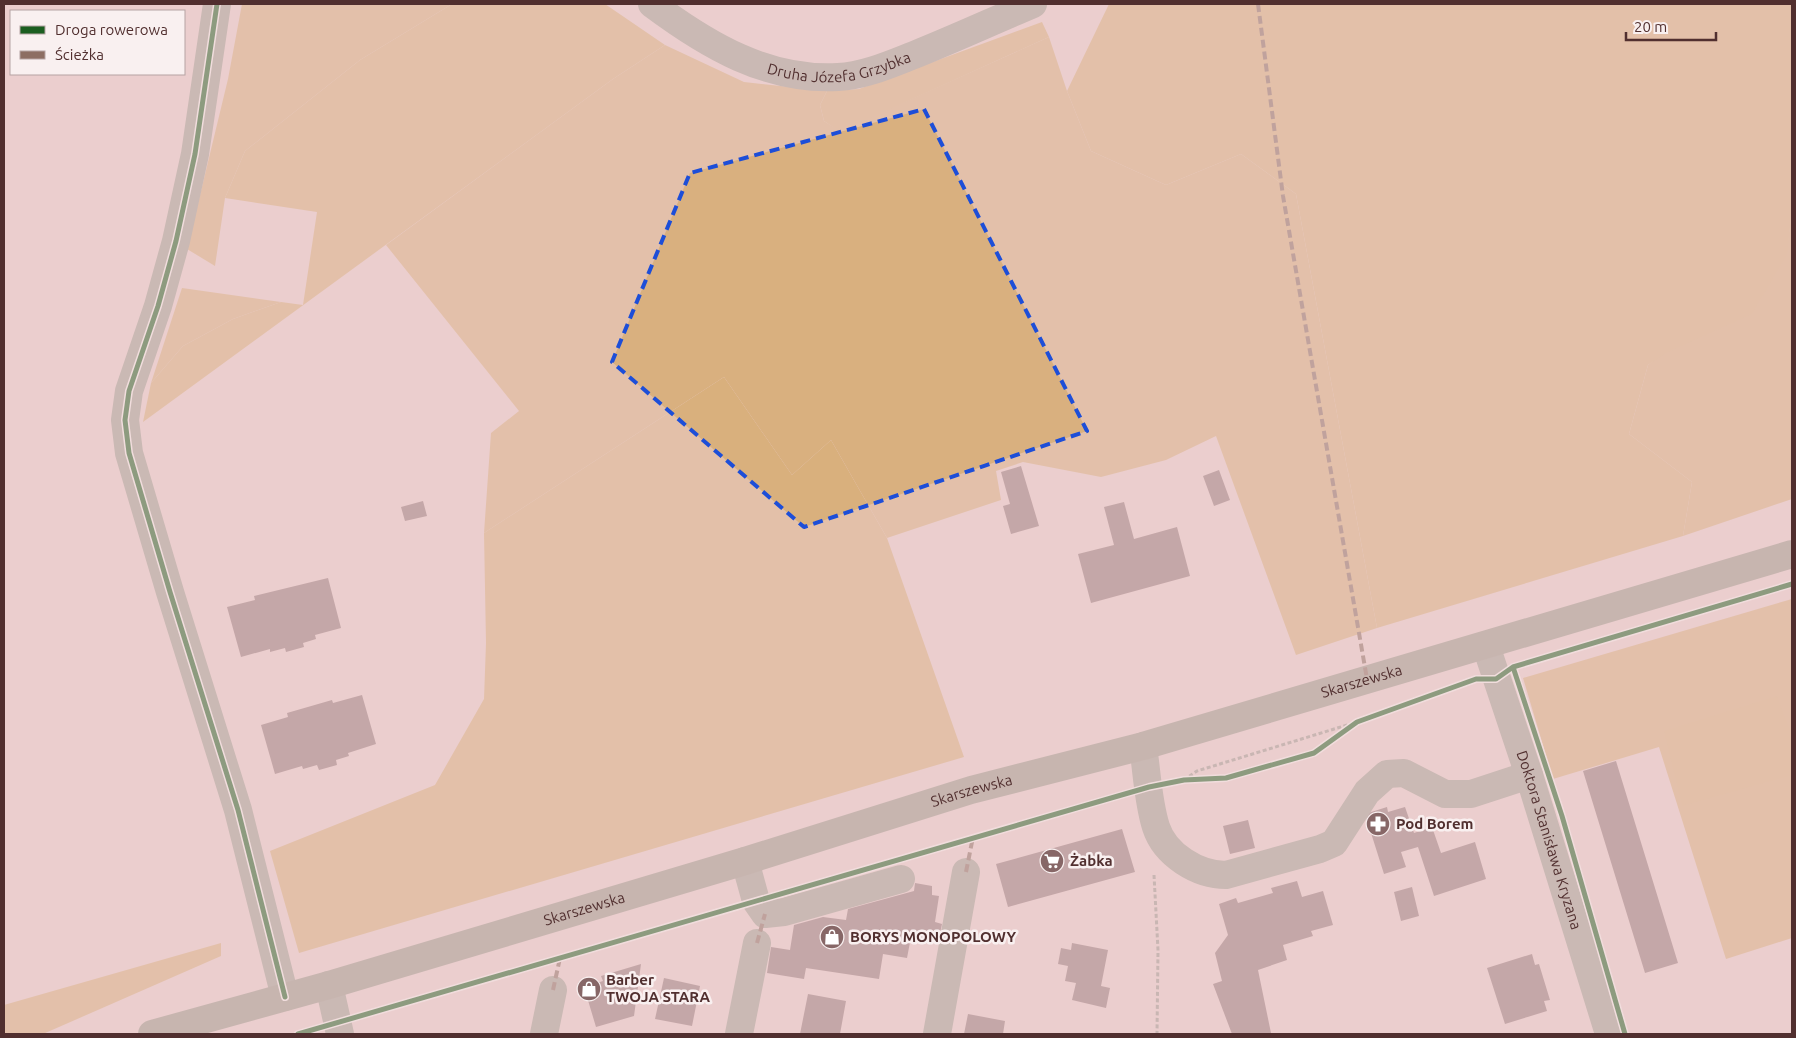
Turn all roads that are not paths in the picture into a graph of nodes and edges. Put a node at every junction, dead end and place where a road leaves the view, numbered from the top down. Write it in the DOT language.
graph roads {
  1 [pos="217,4"];
  2 [pos="652,4"];
  3 [pos="1033,4"];
  4 [pos="1792,554"];
  5 [pos="1486,646"];
  6 [pos="1143,746"];
  7 [pos="1529,776"];
  8 [pos="745,861"];
  9 [pos="966,872"];
  10 [pos="901,879"];
  11 [pos="757,943"];
  12 [pos="329,984"];
  13 [pos="553,990"];
  14 [pos="285,997"];
  15 [pos="152,1034"];
  16 [pos="340,1034"];
  17 [pos="544,1034"];
  18 [pos="739,1034"];
  19 [pos="937,1034"];
  20 [pos="1609,1034"];
  1 -- 14 [label="street"];
  2 -- 3 [label="street, Druha Józefa Grzybka"];
  4 -- 5 [label="main road, Skarszewska"];
  5 -- 6 [label="main road, Skarszewska"];
  5 -- 7 [label="street, Doktora Stanisława Kryzana"];
  6 -- 7 [label="street"];
  6 -- 8 [label="main road, Skarszewska"];
  7 -- 20 [label="street, Doktora Stanisława Kryzana"];
  8 -- 10 [label="street"];
  8 -- 12 [label="main road, Skarszewska"];
  9 -- 19 [label="street"];
  11 -- 18 [label="street"];
  12 -- 14 [label="main road, Skarszewska"];
  12 -- 16 [label="street"];
  13 -- 17 [label="street"];
  14 -- 15 [label="main road, Skarszewska"];
}
